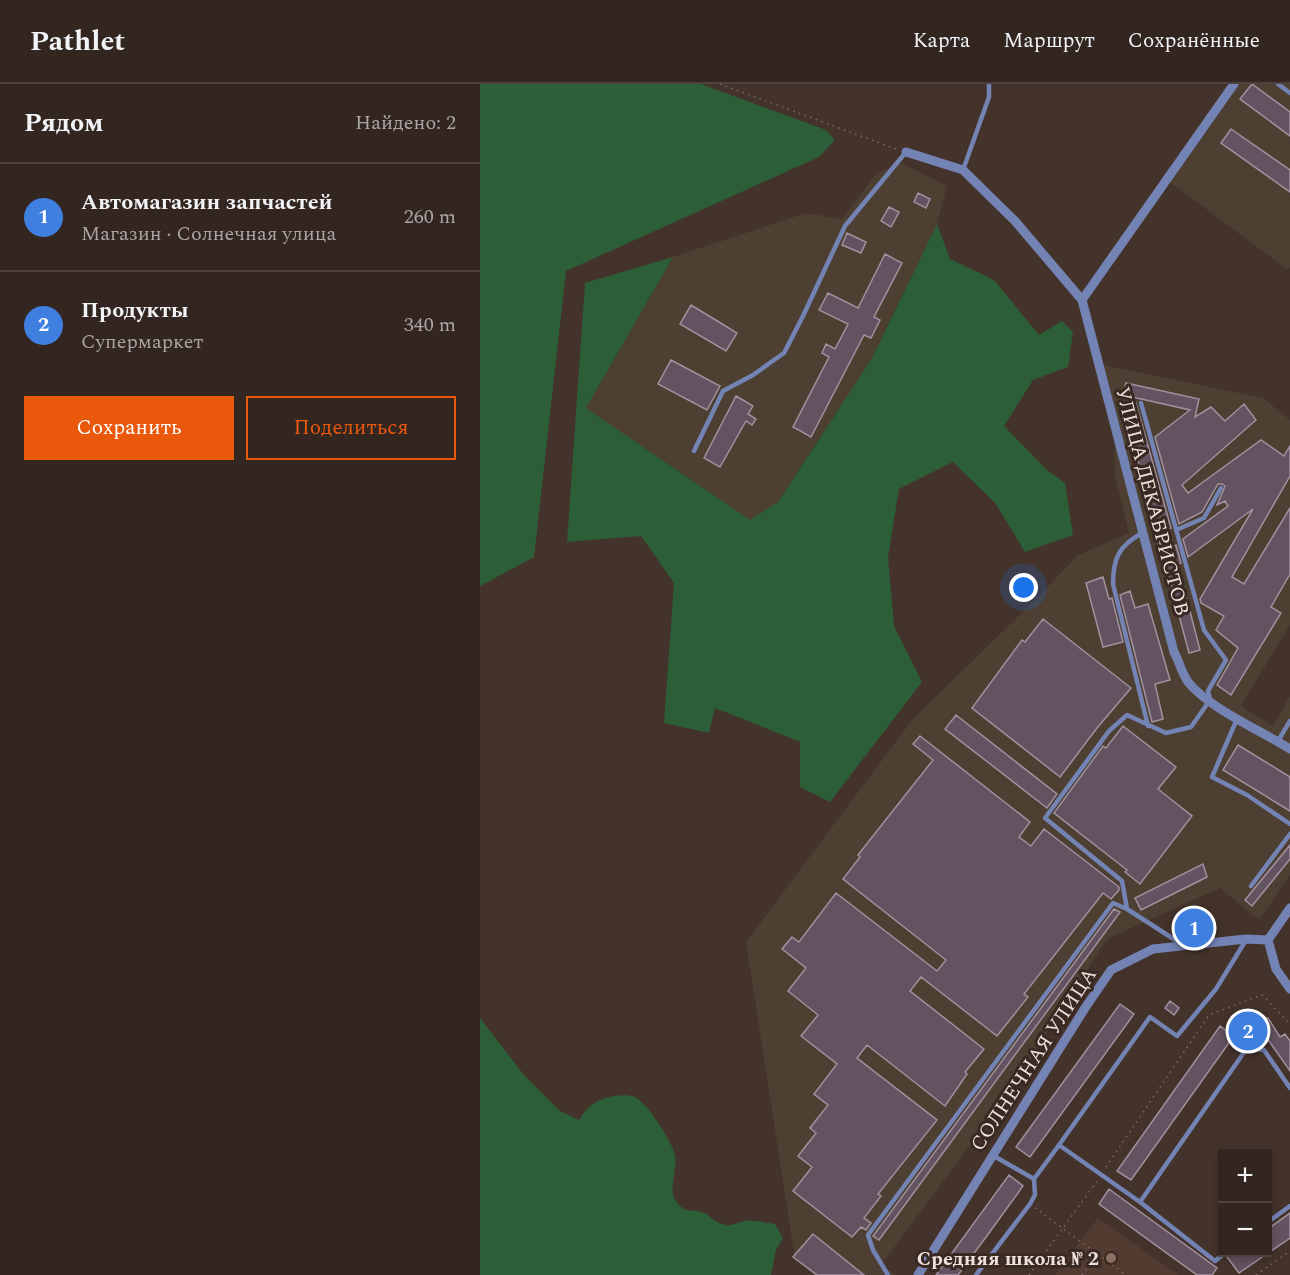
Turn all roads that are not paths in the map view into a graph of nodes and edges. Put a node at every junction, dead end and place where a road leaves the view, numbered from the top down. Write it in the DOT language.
graph roads {
  1 [pos="989,84"];
  2 [pos="1234,84"];
  3 [pos="1278,84"];
  4 [pos="1290,93"];
  5 [pos="906,152"];
  6 [pos="963,170"];
  7 [pos="1082,300"];
  8 [pos="1141,403"];
  9 [pos="694,451"];
  10 [pos="1221,488"];
  11 [pos="1176,530"];
  12 [pos="1142,534"];
  13 [pos="1210,700"];
  14 [pos="1238,719"];
  15 [pos="1290,721"];
  16 [pos="1148,726"];
  17 [pos="1278,741"];
  18 [pos="1290,749"];
  19 [pos="1290,824"];
  20 [pos="1290,834"];
  21 [pos="1251,886"];
  22 [pos="1290,908"];
  23 [pos="1127,909"];
  24 [pos="1246,939"];
  25 [pos="1268,940"];
  26 [pos="1184,946"];
  27 [pos="1290,988"];
  28 [pos="1290,1088"];
  29 [pos="1059,1145"];
  30 [pos="993,1155"];
  31 [pos="1034,1179"];
  32 [pos="1140,1202"];
  33 [pos="1290,1206"];
  34 [pos="1272,1219"];
  35 [pos="1220,1257"];
  36 [pos="888,1275"];
  37 [pos="918,1275"];
  38 [pos="976,1275"];
  1 -- 6 [label="lane"];
  2 -- 7 [label="street"];
  3 -- 4 [label="lane"];
  5 -- 6 [label="street, УЛИЦА ДЕКАБРИСТОВ"];
  5 -- 9 [label="lane"];
  6 -- 7 [label="street, УЛИЦА ДЕКАБРИСТОВ"];
  7 -- 12 [label="street, УЛИЦА ДЕКАБРИСТОВ"];
  8 -- 11 [label="lane"];
  10 -- 11 [label="lane"];
  11 -- 13 [label="lane"];
  12 -- 13 [label="street, УЛИЦА ДЕКАБРИСТОВ"];
  12 -- 16 [label="lane"];
  13 -- 14 [label="street, УЛИЦА ДЕКАБРИСТОВ"];
  13 -- 16 [label="lane"];
  14 -- 17 [label="street, УЛИЦА ДЕКАБРИСТОВ"];
  14 -- 19 [label="lane"];
  15 -- 17 [label="lane"];
  16 -- 23 [label="lane"];
  17 -- 18 [label="street, УЛИЦА ДЕКАБРИСТОВ"];
  20 -- 21 [label="lane"];
  22 -- 25 [label="street"];
  23 -- 26 [label="lane"];
  23 -- 36 [label="lane"];
  24 -- 25 [label="street, СОЛНЕЧНАЯ УЛИЦА"];
  24 -- 26 [label="street, СОЛНЕЧНАЯ УЛИЦА"];
  24 -- 29 [label="lane"];
  25 -- 27 [label="street"];
  26 -- 30 [label="street, СОЛНЕЧНАЯ УЛИЦА"];
  28 -- 32 [label="lane"];
  29 -- 31 [label="lane"];
  29 -- 32 [label="lane"];
  30 -- 31 [label="lane"];
  30 -- 37 [label="street, СОЛНЕЧНАЯ УЛИЦА"];
  31 -- 38 [label="lane"];
  32 -- 35 [label="lane"];
  33 -- 34 [label="lane"];
}
